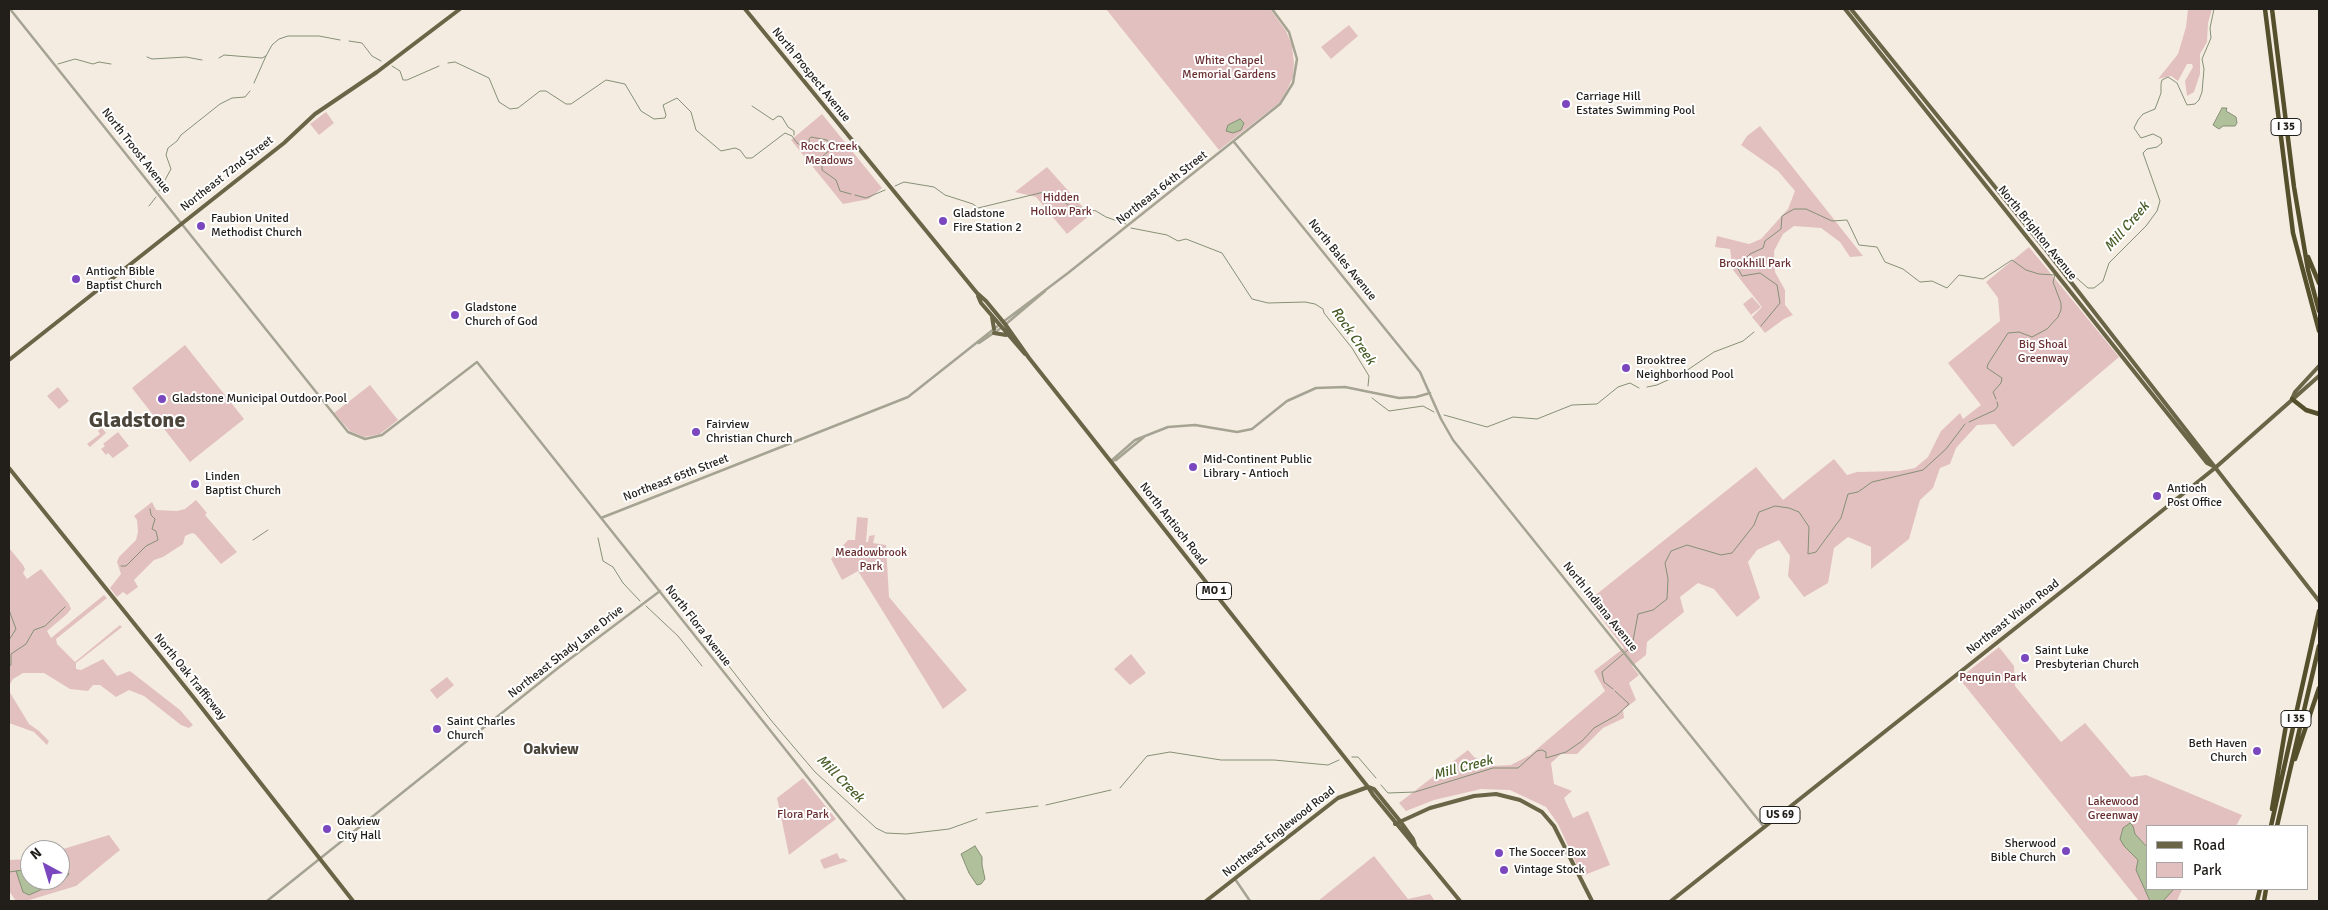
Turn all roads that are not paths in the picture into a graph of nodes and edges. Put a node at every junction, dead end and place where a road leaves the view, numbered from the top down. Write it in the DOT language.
graph roads {
  1 [pos="10,9"];
  2 [pos="460,9"];
  3 [pos="745,9"];
  4 [pos="1272,9"];
  5 [pos="1845,9"];
  6 [pos="1851,9"];
  7 [pos="2265,9"];
  8 [pos="2272,9"];
  9 [pos="1234,142"];
  10 [pos="181,222"];
  11 [pos="2303,244"];
  12 [pos="2319,283"];
  13 [pos="977,293"];
  14 [pos="2319,311"];
  15 [pos="992,315"];
  16 [pos="1002,325"];
  17 [pos="994,331"];
  18 [pos="2319,331"];
  19 [pos="1010,338"];
  20 [pos="1027,355"];
  21 [pos="9,360"];
  22 [pos="477,362"];
  23 [pos="2319,367"];
  24 [pos="2319,376"];
  25 [pos="1431,393"];
  26 [pos="2292,399"];
  27 [pos="898,402"];
  28 [pos="2319,414"];
  29 [pos="1111,461"];
  30 [pos="9,468"];
  31 [pos="2215,468"];
  32 [pos="601,518"];
  33 [pos="660,591"];
  34 [pos="2319,601"];
  35 [pos="2319,611"];
  36 [pos="2319,646"];
  37 [pos="2319,688"];
  38 [pos="2287,719"];
  39 [pos="2288,780"];
  40 [pos="1368,787"];
  41 [pos="1359,790"];
  42 [pos="1373,795"];
  43 [pos="1397,822"];
  44 [pos="2270,825"];
  45 [pos="2270,825"];
  46 [pos="2277,825"];
  47 [pos="1764,828"];
  48 [pos="320,860"];
  49 [pos="1235,879"];
  50 [pos="268,901"];
  51 [pos="353,901"];
  52 [pos="906,901"];
  53 [pos="1206,901"];
  54 [pos="1250,901"];
  55 [pos="1460,901"];
  56 [pos="1592,901"];
  57 [pos="1671,901"];
  1 -- 10 [label="street, North Troost Avenue"];
  2 -- 10 [label="main road, Northeast 72nd Street"];
  3 -- 13 [label="main road, North Prospect Avenue / MO 1"];
  4 -- 9 [label="street, Northeast 64th Street"];
  5 -- 31 [label="main road, North Brighton Avenue"];
  6 -- 31 [label="main road, North Brighton Avenue"];
  7 -- 18 [label="highway, I 35"];
  8 -- 11 [label="highway, I 35"];
  9 -- 16 [label="street, Northeast 64th Street"];
  9 -- 25 [label="street, North Bales Avenue"];
  10 -- 21 [label="main road, Northeast 72nd Street"];
  10 -- 22 [label="street, North Troost Avenue"];
  11 -- 12 [label="highway"];
  11 -- 14 [label="highway, I 35"];
  13 -- 15 [label="main road, North Prospect Avenue / MO 1"];
  13 -- 16 [label="main road, North Prospect Avenue / MO 1"];
  15 -- 16 [label="main road, North Prospect Avenue / MO 1"];
  15 -- 17 [label="main road"];
  16 -- 17 [label="street, Northeast 64th Street"];
  16 -- 19 [label="main road, MO 1"];
  16 -- 20 [label="main road, MO 1"];
  17 -- 19 [label="main road"];
  17 -- 27 [label="street, Northeast 64th Street"];
  19 -- 20 [label="main road, MO 1"];
  20 -- 29 [label="main road, North Antioch Road / MO 1"];
  22 -- 32 [label="street, North Flora Avenue"];
  23 -- 26 [label="main road, Northeast Vivion Road / US 69"];
  24 -- 26 [label="main road, Northeast Vivion Road / US 69"];
  25 -- 29 [label="street"];
  25 -- 47 [label="street, North Indiana Avenue"];
  26 -- 28 [label="highway"];
  26 -- 31 [label="main road, Northeast Vivion Road / US 69"];
  27 -- 32 [label="street, Northeast 65th Street"];
  29 -- 40 [label="main road, North Antioch Road / MO 1"];
  30 -- 48 [label="main road, North Oak Trafficway"];
  31 -- 34 [label="main road, North Brighton Avenue"];
  31 -- 47 [label="main road, Northeast Vivion Road / US 69"];
  32 -- 33 [label="street, North Flora Avenue"];
  33 -- 48 [label="street, Northeast Shady Lane Drive"];
  33 -- 52 [label="street, North Flora Avenue"];
  35 -- 44 [label="highway, I 35"];
  36 -- 39 [label="highway, I 35"];
  37 -- 39 [label="highway"];
  38 -- 45 [label="highway"];
  39 -- 46 [label="highway, I 35"];
  40 -- 41 [label="main road, Northeast Englewood Road"];
  40 -- 42 [label="main road, North Antioch Road / MO 1"];
  40 -- 43 [label="main road, North Antioch Road / MO 1"];
  41 -- 42 [label="main road"];
  41 -- 49 [label="main road, Northeast Englewood Road"];
  42 -- 43 [label="main road, North Antioch Road / MO 1"];
  43 -- 55 [label="main road, North Antioch Road / MO 1"];
  43 -- 56 [label="main road"];
  47 -- 57 [label="main road, Northeast Vivion Road / US 69"];
  48 -- 50 [label="street"];
  48 -- 51 [label="main road, North Oak Trafficway"];
  49 -- 53 [label="main road, Northeast Englewood Road"];
  49 -- 54 [label="street"];
}
